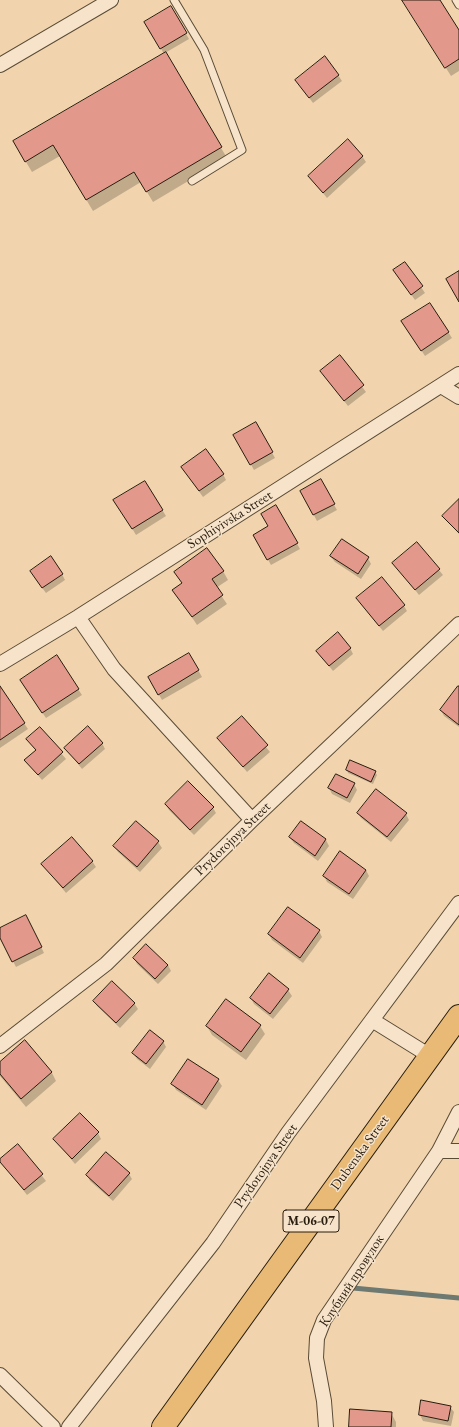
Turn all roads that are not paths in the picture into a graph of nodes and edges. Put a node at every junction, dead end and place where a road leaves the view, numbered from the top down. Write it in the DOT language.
graph roads {
  1 [pos="111,0"];
  2 [pos="174,0"];
  3 [pos="456,0"];
  4 [pos="459,5"];
  5 [pos="0,65"];
  6 [pos="192,181"];
  7 [pos="459,374"];
  8 [pos="441,386"];
  9 [pos="459,396"];
  10 [pos="78,617"];
  11 [pos="459,624"];
  12 [pos="0,664"];
  13 [pos="252,820"];
  14 [pos="459,903"];
  15 [pos="459,1016"];
  16 [pos="372,1020"];
  17 [pos="0,1046"];
  18 [pos="430,1056"];
  19 [pos="459,1112"];
  20 [pos="439,1151"];
  21 [pos="459,1152"];
  22 [pos="0,1375"];
  23 [pos="53,1427"];
  24 [pos="69,1427"];
  25 [pos="163,1427"];
  26 [pos="326,1427"];
  1 -- 5 [label="street"];
  2 -- 6 [label="lane"];
  3 -- 4 [label="lane"];
  7 -- 8 [label="street, Sophiyivska Street"];
  8 -- 9 [label="street"];
  8 -- 10 [label="street, Sophiyivska Street"];
  10 -- 12 [label="street, Sophiyivska Street"];
  10 -- 13 [label="street"];
  11 -- 13 [label="street, Prydorojnya Street"];
  13 -- 17 [label="street, Prydorojnya Street"];
  14 -- 16 [label="street, Prydorojnya Street"];
  15 -- 18 [label="main road, Dubenska Street / М-06-07"];
  16 -- 18 [label="street"];
  16 -- 24 [label="street, Prydorojnya Street"];
  18 -- 25 [label="main road, Dubenska Street / М-06-07"];
  19 -- 20 [label="street, Клубний провулок"];
  20 -- 21 [label="street"];
  20 -- 26 [label="street, Клубний провулок"];
  22 -- 23 [label="street"];
}
